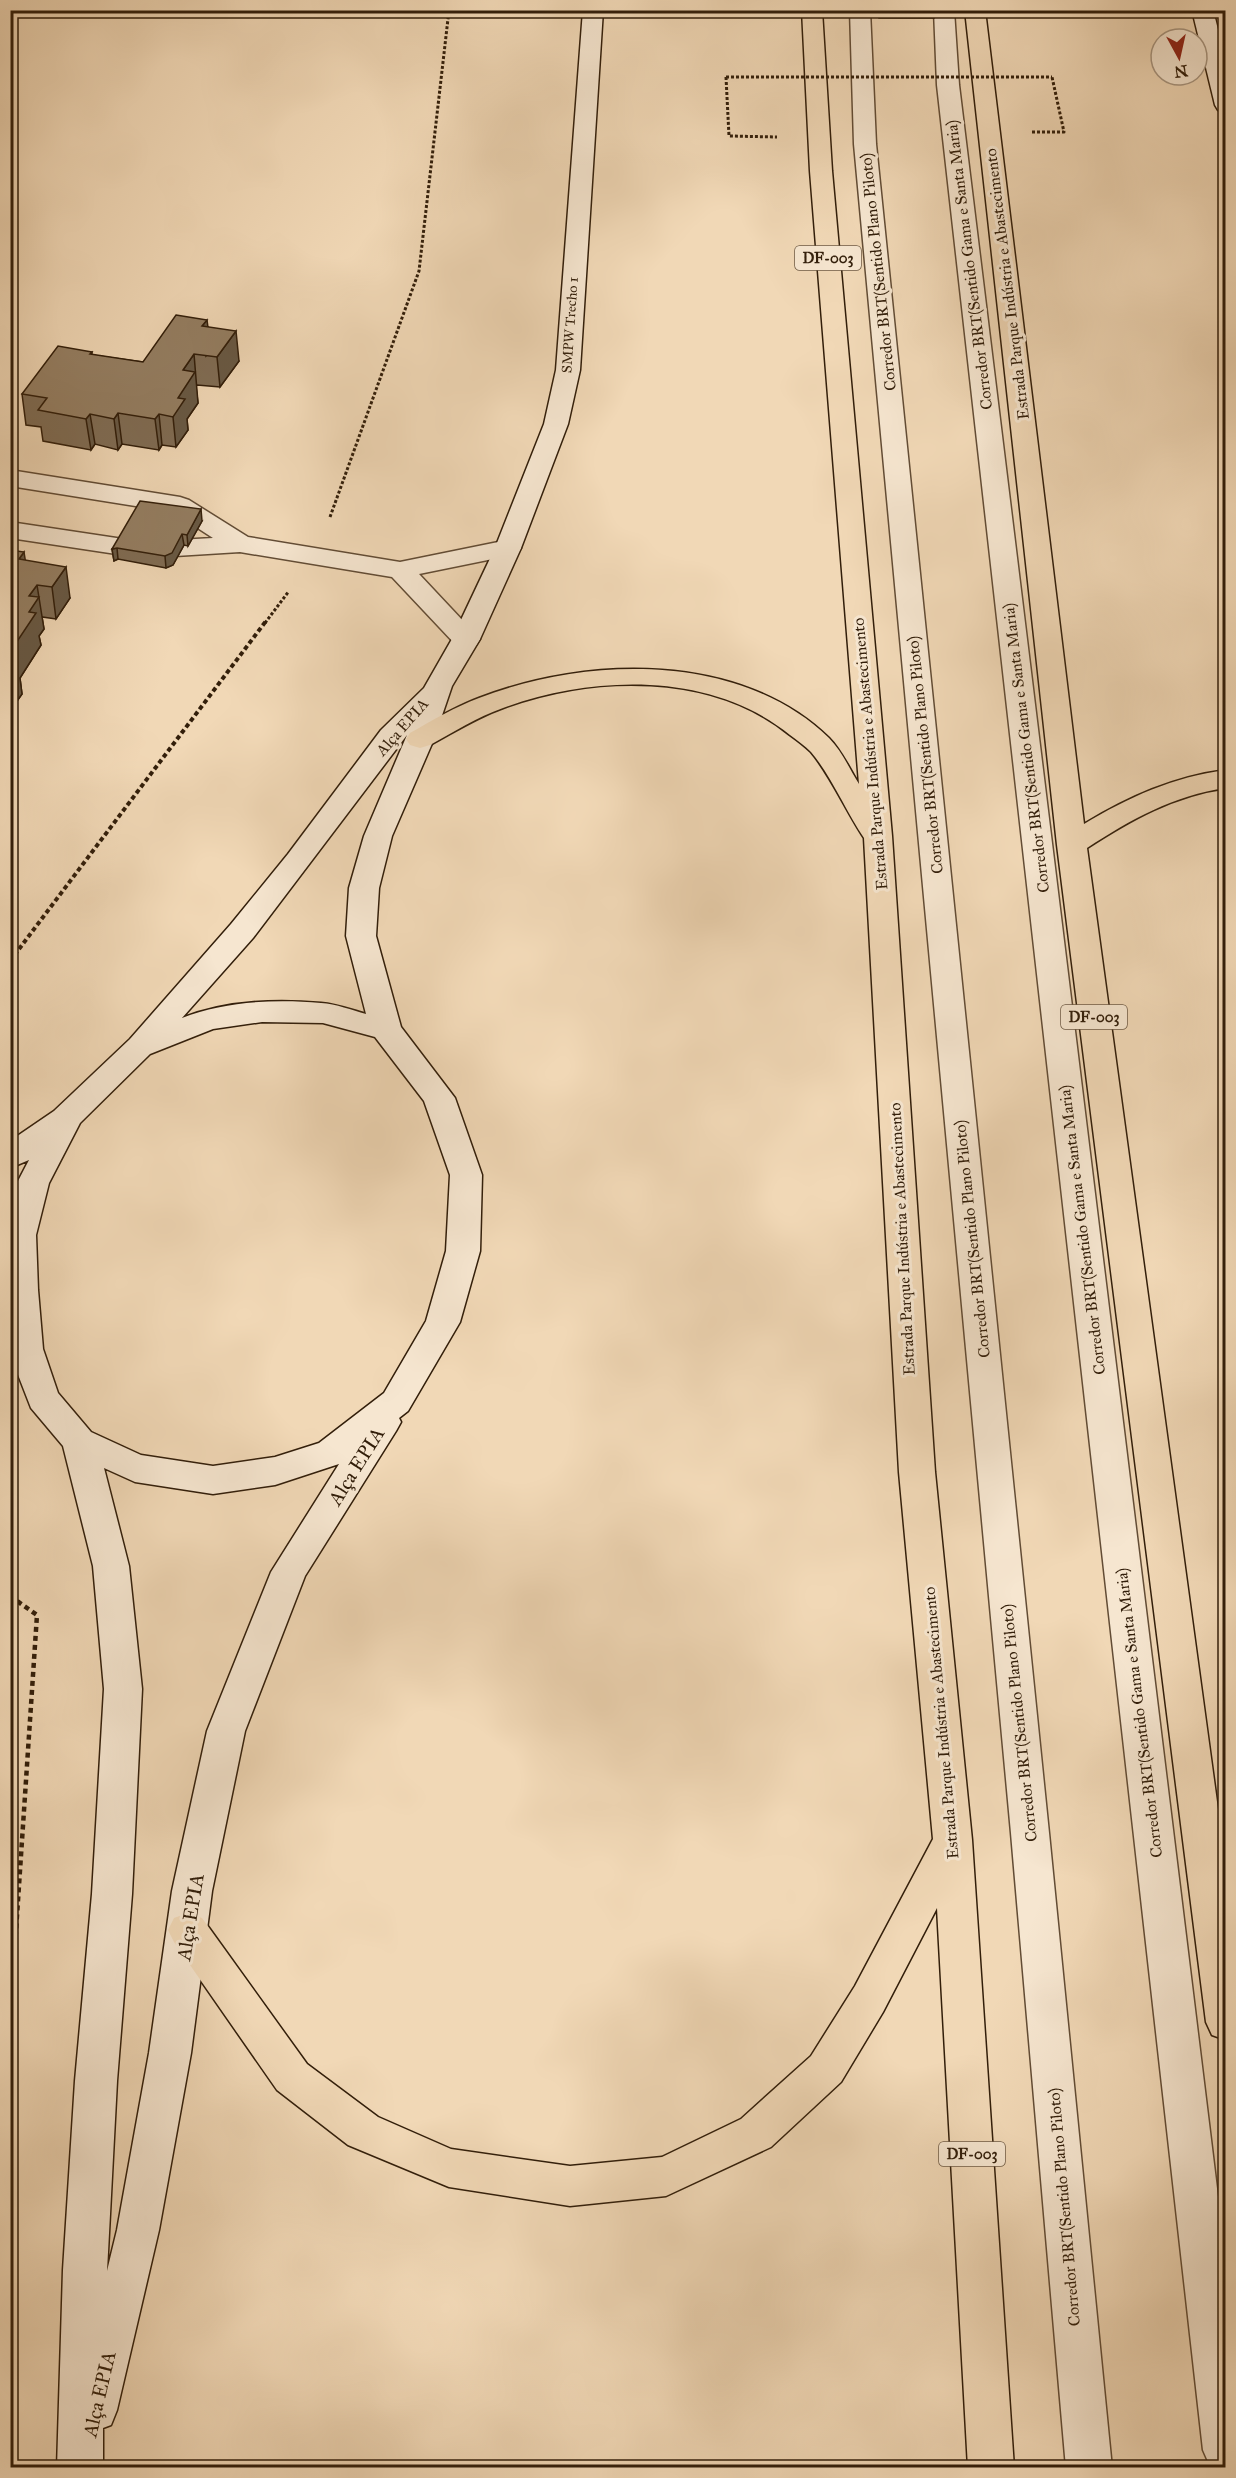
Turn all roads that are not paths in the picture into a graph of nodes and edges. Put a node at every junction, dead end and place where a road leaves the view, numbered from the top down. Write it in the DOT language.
graph roads {
  1 [pos="593,10"];
  2 [pos="812,10"];
  3 [pos="860,10"];
  4 [pos="944,10"];
  5 [pos="975,10"];
  6 [pos="1202,10"];
  7 [pos="1226,105"];
  8 [pos="10,478"];
  9 [pos="109,519"];
  10 [pos="10,530"];
  11 [pos="240,544"];
  12 [pos="508,548"];
  13 [pos="400,570"];
  14 [pos="466,639"];
  15 [pos="438,686"];
  16 [pos="420,739"];
  17 [pos="1226,778"];
  18 [pos="878,836"];
  19 [pos="1072,845"];
  20 [pos="386,1029"];
  21 [pos="139,1047"];
  22 [pos="67,1117"];
  23 [pos="10,1158"];
  24 [pos="18,1347"];
  25 [pos="396,1402"];
  26 [pos="79,1441"];
  27 [pos="953,1839"];
  28 [pos="188,1930"];
  29 [pos="1226,2022"];
  30 [pos="1226,2450"];
  31 [pos="80,2468"];
  32 [pos="991,2468"];
  33 [pos="1089,2468"];
  1 -- 12 [label="street, SMPW Trecho 1"];
  2 -- 18 [label="highway, Estrada Parque Indústria e Abastecimento / DF-003"];
  3 -- 33 [label="street, Corredor BRT(Sentido Plano Piloto)"];
  4 -- 30 [label="street, Corredor BRT(Sentido Gama e Santa Maria)"];
  5 -- 19 [label="highway, Estrada Parque Indústria e Abastecimento / DF-003"];
  6 -- 7 [label="street"];
  8 -- 9 [label="street"];
  9 -- 10 [label="street"];
  9 -- 11 [label="street"];
  9 -- 11 [label="street"];
  11 -- 13 [label="street"];
  12 -- 13 [label="street"];
  12 -- 14 [label="street, SMPW Trecho 1"];
  13 -- 14 [label="street"];
  14 -- 15 [label="street, SMPW Trecho 1"];
  15 -- 16 [label="street, Alça EPIA"];
  15 -- 21 [label="street, Alça EPIA"];
  16 -- 18 [label="highway"];
  16 -- 20 [label="street, Alça EPIA"];
  17 -- 19 [label="highway"];
  18 -- 27 [label="highway, Estrada Parque Indústria e Abastecimento / DF-003"];
  19 -- 29 [label="highway, Estrada Parque Indústria e Abastecimento / DF-003"];
  20 -- 21 [label="street"];
  20 -- 25 [label="street, Alça EPIA"];
  21 -- 22 [label="street, Alça EPIA"];
  22 -- 23 [label="street"];
  22 -- 24 [label="street"];
  24 -- 26 [label="street"];
  25 -- 26 [label="street"];
  25 -- 28 [label="street, Alça EPIA"];
  26 -- 31 [label="street, Alça EPIA"];
  27 -- 28 [label="highway"];
  27 -- 32 [label="highway, Estrada Parque Indústria e Abastecimento / DF-003"];
  28 -- 31 [label="street, Alça EPIA"];
}
